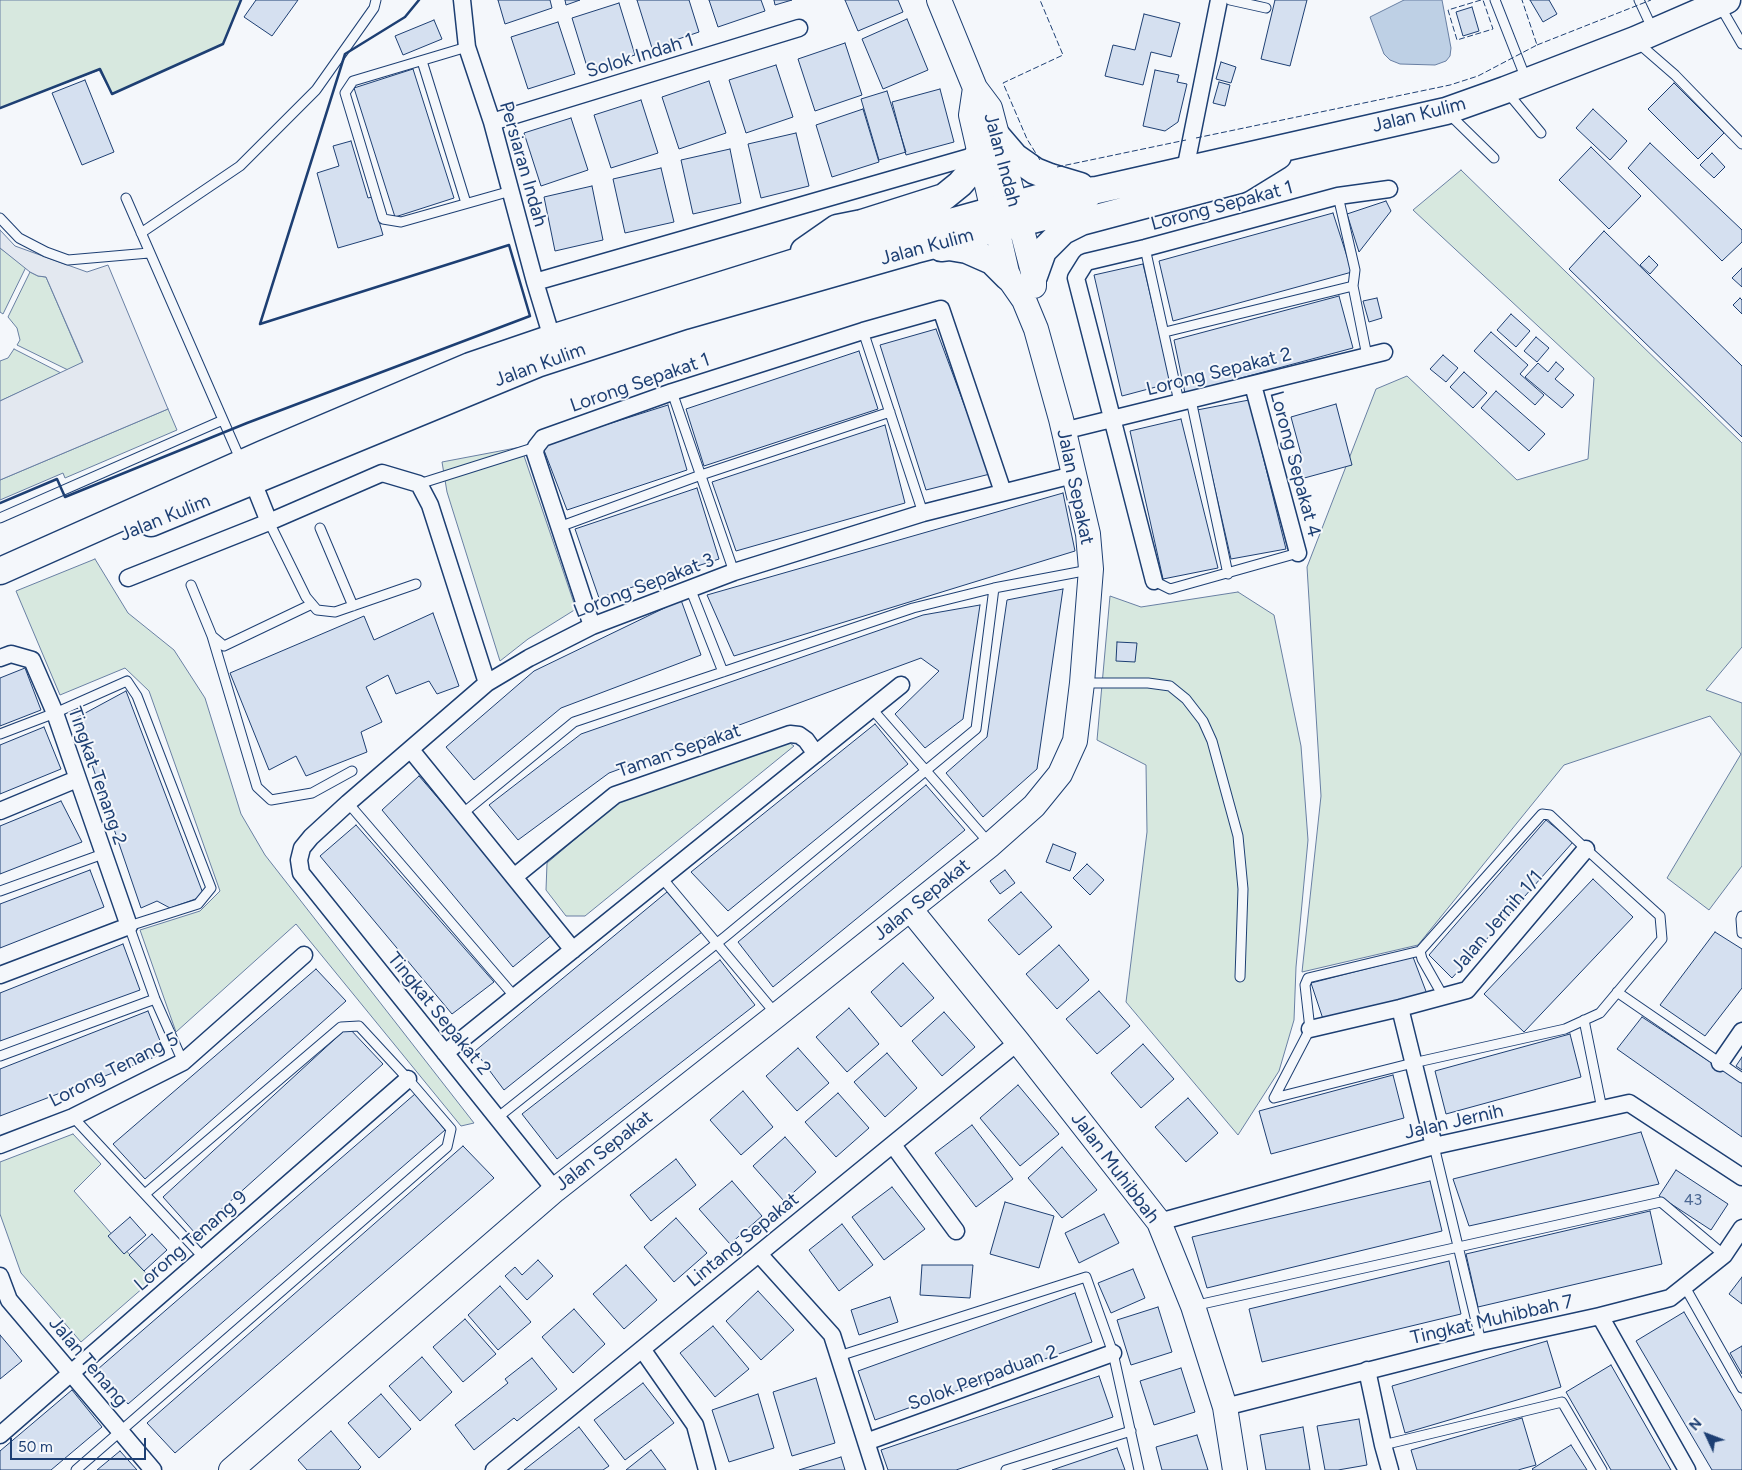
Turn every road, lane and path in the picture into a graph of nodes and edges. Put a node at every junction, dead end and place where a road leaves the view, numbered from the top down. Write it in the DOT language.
graph roads {
  1 [pos="376,0"];
  2 [pos="462,0"];
  3 [pos="939,0"];
  4 [pos="1219,0"];
  5 [pos="1230,0"];
  6 [pos="1495,0"];
  7 [pos="1639,0"];
  8 [pos="1723,2"];
  9 [pos="1266,8"];
  10 [pos="799,28"];
  11 [pos="1644,36"];
  12 [pos="1742,44"];
  13 [pos="467,47"];
  14 [pos="422,61"];
  15 [pos="1516,86"];
  16 [pos="1446,111"];
  17 [pos="492,122"];
  18 [pos="1541,133"];
  19 [pos="1742,144"];
  20 [pos="1296,145"];
  21 [pos="986,146"];
  22 [pos="1494,158"];
  23 [pos="1185,170"];
  24 [pos="1388,189"];
  25 [pos="1097,190"];
  26 [pos="511,191"];
  27 [pos="1338,196"];
  28 [pos="126,198"];
  29 [pos="466,203"];
  30 [pos="1006,217"];
  31 [pos="0,218"];
  32 [pos="140,233"];
  33 [pos="1145,248"];
  34 [pos="915,250"];
  35 [pos="149,253"];
  36 [pos="785,264"];
  37 [pos="1021,277"];
  38 [pos="535,282"];
  39 [pos="1353,286"];
  40 [pos="863,331"];
  41 [pos="1165,332"];
  42 [pos="552,338"];
  43 [pos="1384,352"];
  44 [pos="1367,356"];
  45 [pos="1253,384"];
  46 [pos="672,392"];
  47 [pos="1185,401"];
  48 [pos="890,412"];
  49 [pos="1112,419"];
  50 [pos="223,420"];
  51 [pos="1063,431"];
  52 [pos="536,447"];
  53 [pos="248,473"];
  54 [pos="701,475"];
  55 [pos="1074,475"];
  56 [pos="419,484"];
  57 [pos="1003,492"];
  58 [pos="923,513"];
  59 [pos="0,518"];
  60 [pos="269,522"];
  61 [pos="559,527"];
  62 [pos="320,528"];
  63 [pos="1298,553"];
  64 [pos="1091,569"];
  65 [pos="0,571"];
  66 [pos="734,572"];
  67 [pos="1228,574"];
  68 [pos="128,578"];
  69 [pos="1154,581"];
  70 [pos="416,584"];
  71 [pos="191,585"];
  72 [pos="690,588"];
  73 [pos="994,588"];
  74 [pos="0,591"];
  75 [pos="312,604"];
  76 [pos="353,606"];
  77 [pos="592,626"];
  78 [pos="212,636"];
  79 [pos="5,656"];
  80 [pos="723,672"];
  81 [pos="487,683"];
  82 [pos="1082,683"];
  83 [pos="901,685"];
  84 [pos="872,708"];
  85 [pos="55,713"];
  86 [pos="0,734"];
  87 [pos="410,750"];
  88 [pos="816,754"];
  89 [pos="352,770"];
  90 [pos="926,772"];
  91 [pos="77,779"];
  92 [pos="348,803"];
  93 [pos="0,811"];
  94 [pos="462,814"];
  95 [pos="990,845"];
  96 [pos="1586,849"];
  97 [pos="103,854"];
  98 [pos="299,860"];
  99 [pos="514,877"];
  100 [pos="662,878"];
  101 [pos="0,891"];
  102 [pos="910,909"];
  103 [pos="1742,916"];
  104 [pos="129,926"];
  105 [pos="1742,932"];
  106 [pos="717,943"];
  107 [pos="573,950"];
  108 [pos="1420,951"];
  109 [pos="304,955"];
  110 [pos="0,975"];
  111 [pos="1240,977"];
  112 [pos="1617,992"];
  113 [pos="1443,996"];
  114 [pos="515,997"];
  115 [pos="155,999"];
  116 [pos="1400,1008"];
  117 [pos="777,1015"];
  118 [pos="1584,1020"];
  119 [pos="1310,1029"];
  120 [pos="1742,1031"];
  121 [pos="1018,1042"];
  122 [pos="445,1053"];
  123 [pos="0,1056"];
  124 [pos="183,1062"];
  125 [pos="1413,1063"];
  126 [pos="1720,1063"];
  127 [pos="408,1078"];
  128 [pos="1742,1078"];
  129 [pos="1602,1109"];
  130 [pos="73,1116"];
  131 [pos="497,1118"];
  132 [pos="0,1145"];
  133 [pos="893,1145"];
  134 [pos="1434,1146"];
  135 [pos="1742,1177"];
  136 [pos="555,1190"];
  137 [pos="145,1194"];
  138 [pos="1159,1222"];
  139 [pos="1742,1228"];
  140 [pos="956,1231"];
  141 [pos="1458,1246"];
  142 [pos="759,1254"];
  143 [pos="1724,1255"];
  144 [pos="203,1257"];
  145 [pos="0,1276"];
  146 [pos="1685,1287"];
  147 [pos="4,1302"];
  148 [pos="1193,1306"];
  149 [pos="1600,1316"];
  150 [pos="1481,1342"];
  151 [pos="642,1349"];
  152 [pos="1113,1353"];
  153 [pos="839,1356"];
  154 [pos="1367,1370"];
  155 [pos="71,1373"];
  156 [pos="1742,1388"];
  157 [pos="1225,1407"];
  158 [pos="1131,1431"];
  159 [pos="120,1432"];
  160 [pos="0,1435"];
  161 [pos="866,1442"];
  162 [pos="1382,1445"];
  163 [pos="76,1470"];
  164 [pos="152,1470"];
  165 [pos="231,1470"];
  166 [pos="494,1470"];
  167 [pos="707,1470"];
  168 [pos="875,1470"];
  169 [pos="1006,1470"];
  170 [pos="1139,1470"];
  171 [pos="1235,1470"];
  172 [pos="1390,1470"];
  173 [pos="1602,1470"];
  174 [pos="1687,1470"];
  1 -- 32 [label="lane"];
  2 -- 13 [label="street, Persiaran Indah"];
  3 -- 21 [label="street, Jalan Indah"];
  4 -- 23 [label="street"];
  5 -- 9 [label="lane"];
  6 -- 15 [label="lane"];
  7 -- 11 [label="lane"];
  8 -- 11 [label="main road, Jalan Kulim"];
  8 -- 12 [label="lane"];
  10 -- 17 [label="street, Solok Indah 1"];
  11 -- 15 [label="main road, Jalan Kulim"];
  11 -- 19 [label="lane"];
  13 -- 14 [label="lane"];
  13 -- 17 [label="street, Persiaran Indah"];
  14 -- 29 [label="lane"];
  14 -- 29 [label="lane"];
  15 -- 16 [label="main road, Jalan Kulim"];
  15 -- 18 [label="lane"];
  16 -- 20 [label="main road, Jalan Kulim"];
  16 -- 22 [label="lane"];
  17 -- 26 [label="street, Persiaran Indah"];
  20 -- 23 [label="main road, Jalan Kulim"];
  20 -- 37 [label="main road"];
  21 -- 25 [label="main road"];
  21 -- 30 [label="street, Jalan Indah"];
  21 -- 36 [label="main road"];
  21 -- 38 [label="street"];
  23 -- 25 [label="main road, Jalan Kulim"];
  24 -- 27 [label="street, Lorong Sepakat 1"];
  25 -- 30 [label="main road, Jalan Kulim"];
  26 -- 29 [label="lane"];
  26 -- 38 [label="street, Persiaran Indah"];
  27 -- 33 [label="street, Lorong Sepakat 1"];
  27 -- 39 [label="lane"];
  28 -- 32 [label="lane"];
  30 -- 34 [label="main road, Jalan Kulim"];
  30 -- 36 [label="main road, Jalan Kulim"];
  30 -- 37 [label="street, Jalan Sepakat"];
  31 -- 35 [label="lane"];
  32 -- 35 [label="lane"];
  33 -- 41 [label="lane"];
  33 -- 49 [label="street, Lorong Sepakat 1"];
  34 -- 37 [label="main road"];
  34 -- 53 [label="main road, Jalan Kulim"];
  35 -- 50 [label="lane"];
  36 -- 42 [label="main road, Jalan Kulim"];
  37 -- 51 [label="street, Jalan Sepakat"];
  38 -- 42 [label="street, Persiaran Indah"];
  39 -- 41 [label="lane"];
  39 -- 44 [label="lane"];
  40 -- 46 [label="street, Lorong Sepakat 1"];
  40 -- 48 [label="lane"];
  40 -- 57 [label="street, Lorong Sepakat 1"];
  41 -- 47 [label="lane"];
  42 -- 53 [label="main road, Jalan Kulim"];
  43 -- 44 [label="street, Lorong Sepakat 2"];
  44 -- 45 [label="street, Lorong Sepakat 2"];
  45 -- 47 [label="street, Lorong Sepakat 2"];
  45 -- 63 [label="street, Lorong Sepakat 4"];
  46 -- 52 [label="street, Lorong Sepakat 1"];
  46 -- 54 [label="lane"];
  47 -- 49 [label="street, Lorong Sepakat 2"];
  47 -- 67 [label="lane"];
  48 -- 54 [label="lane"];
  48 -- 58 [label="lane"];
  49 -- 51 [label="street, Lorong Sepakat 2"];
  49 -- 69 [label="street"];
  50 -- 53 [label="lane"];
  50 -- 59 [label="lane"];
  51 -- 55 [label="street, Jalan Sepakat"];
  52 -- 56 [label="lane"];
  52 -- 61 [label="street"];
  53 -- 60 [label="street"];
  53 -- 65 [label="main road, Jalan Kulim"];
  53 -- 74 [label="main road, Jalan Kulim"];
  54 -- 61 [label="lane"];
  54 -- 66 [label="lane"];
  55 -- 57 [label="street, Lorong Sepakat 3"];
  55 -- 64 [label="street, Jalan Sepakat"];
  56 -- 60 [label="street"];
  56 -- 81 [label="street"];
  57 -- 58 [label="street, Lorong Sepakat 3"];
  58 -- 66 [label="street, Lorong Sepakat 3"];
  60 -- 68 [label="street"];
  60 -- 75 [label="lane"];
  61 -- 77 [label="street"];
  62 -- 76 [label="lane"];
  63 -- 67 [label="lane"];
  64 -- 73 [label="lane"];
  64 -- 82 [label="street, Jalan Sepakat"];
  66 -- 72 [label="street, Lorong Sepakat 3"];
  67 -- 69 [label="lane"];
  70 -- 76 [label="lane"];
  71 -- 78 [label="lane"];
  72 -- 77 [label="street, Lorong Sepakat 3"];
  72 -- 80 [label="lane"];
  73 -- 80 [label="lane"];
  73 -- 90 [label="lane"];
  75 -- 76 [label="lane"];
  75 -- 78 [label="lane"];
  77 -- 81 [label="street, Lorong Sepakat 3"];
  78 -- 89 [label="lane"];
  79 -- 85 [label="street, Tingkat Tenang 2"];
  80 -- 94 [label="lane"];
  81 -- 87 [label="street, Lorong Sepakat 3"];
  82 -- 95 [label="street, Jalan Sepakat"];
  82 -- 111 [label="lane"];
  83 -- 84 [label="street"];
  84 -- 88 [label="street"];
  84 -- 90 [label="lane"];
  85 -- 86 [label="lane"];
  85 -- 91 [label="street, Tingkat Tenang 2"];
  85 -- 104 [label="lane"];
  87 -- 92 [label="street, Lorong Sepakat 3"];
  87 -- 94 [label="street"];
  88 -- 99 [label="street, Taman Sepakat"];
  88 -- 100 [label="street"];
  90 -- 95 [label="lane"];
  90 -- 106 [label="lane"];
  91 -- 93 [label="street"];
  91 -- 97 [label="street, Tingkat Tenang 2"];
  92 -- 98 [label="street, Lorong Sepakat 3"];
  92 -- 114 [label="lane"];
  94 -- 99 [label="street"];
  95 -- 102 [label="street, Jalan Sepakat"];
  96 -- 108 [label="lane"];
  96 -- 112 [label="lane"];
  96 -- 113 [label="street, Jalan Jernih 1/1"];
  97 -- 101 [label="lane"];
  97 -- 104 [label="street, Tingkat Tenang 2"];
  98 -- 122 [label="street, Tingkat Sepakat 2"];
  99 -- 107 [label="street"];
  100 -- 106 [label="lane"];
  100 -- 107 [label="street"];
  102 -- 117 [label="street, Jalan Sepakat"];
  102 -- 121 [label="street, Jalan Muhibbah"];
  103 -- 105 [label="lane"];
  104 -- 110 [label="street"];
  104 -- 115 [label="lane"];
  106 -- 117 [label="lane"];
  106 -- 131 [label="lane"];
  107 -- 114 [label="street"];
  108 -- 113 [label="lane"];
  108 -- 119 [label="lane"];
  109 -- 124 [label="street, Lorong Tenang 5"];
  112 -- 118 [label="lane"];
  112 -- 126 [label="lane"];
  113 -- 116 [label="street, Jalan Jernih 1/1"];
  114 -- 122 [label="street"];
  115 -- 123 [label="lane"];
  115 -- 124 [label="lane"];
  116 -- 119 [label="street, Jalan Jernih 1/1"];
  116 -- 125 [label="street"];
  117 -- 136 [label="street, Jalan Sepakat"];
  118 -- 125 [label="lane"];
  118 -- 129 [label="lane"];
  119 -- 125 [label="lane"];
  120 -- 126 [label="street"];
  121 -- 133 [label="street, Lintang Sepakat"];
  121 -- 138 [label="street, Jalan Muhibbah"];
  122 -- 131 [label="street, Tingkat Sepakat 2"];
  124 -- 130 [label="street, Lorong Tenang 5"];
  125 -- 134 [label="street"];
  126 -- 128 [label="lane"];
  127 -- 137 [label="lane"];
  127 -- 144 [label="street, Lorong Tenang 9"];
  127 -- 159 [label="lane"];
  129 -- 134 [label="street, Jalan Jernih"];
  129 -- 135 [label="street, Jalan Jernih"];
  130 -- 132 [label="street, Lorong Tenang 5"];
  130 -- 137 [label="lane"];
  131 -- 136 [label="street, Tingkat Sepakat 2"];
  133 -- 140 [label="street"];
  133 -- 142 [label="street, Lintang Sepakat"];
  134 -- 138 [label="street, Jalan Jernih"];
  134 -- 141 [label="lane"];
  136 -- 165 [label="street, Jalan Sepakat"];
  137 -- 144 [label="lane"];
  138 -- 148 [label="street, Jalan Muhibbah"];
  139 -- 143 [label="street, Tingkat Muhibbah 7"];
  141 -- 143 [label="lane"];
  141 -- 148 [label="lane"];
  141 -- 150 [label="lane"];
  142 -- 151 [label="street, Lintang Sepakat"];
  142 -- 153 [label="street"];
  143 -- 146 [label="street, Tingkat Muhibbah 7"];
  144 -- 155 [label="street, Lorong Tenang 9"];
  145 -- 147 [label="street, Jalan Tenang"];
  146 -- 149 [label="street, Tingkat Muhibbah 7"];
  146 -- 156 [label="lane"];
  147 -- 155 [label="street, Jalan Tenang"];
  148 -- 157 [label="street, Jalan Muhibbah"];
  149 -- 150 [label="street, Tingkat Muhibbah 7"];
  149 -- 174 [label="street"];
  150 -- 154 [label="street, Tingkat Muhibbah 7"];
  151 -- 166 [label="street, Lintang Sepakat"];
  151 -- 167 [label="street"];
  152 -- 153 [label="lane"];
  152 -- 158 [label="lane"];
  152 -- 161 [label="street, Solok Perpaduan 2"];
  153 -- 161 [label="street"];
  154 -- 157 [label="street, Tingkat Muhibbah 7"];
  154 -- 162 [label="street"];
  155 -- 159 [label="street, Jalan Tenang"];
  155 -- 160 [label="street, Lorong Tenang 9"];
  157 -- 171 [label="street, Jalan Muhibbah"];
  158 -- 169 [label="lane"];
  158 -- 170 [label="lane"];
  159 -- 163 [label="lane"];
  159 -- 164 [label="street, Jalan Tenang"];
  161 -- 168 [label="street"];
  162 -- 172 [label="street"];
  162 -- 173 [label="lane"];
}
